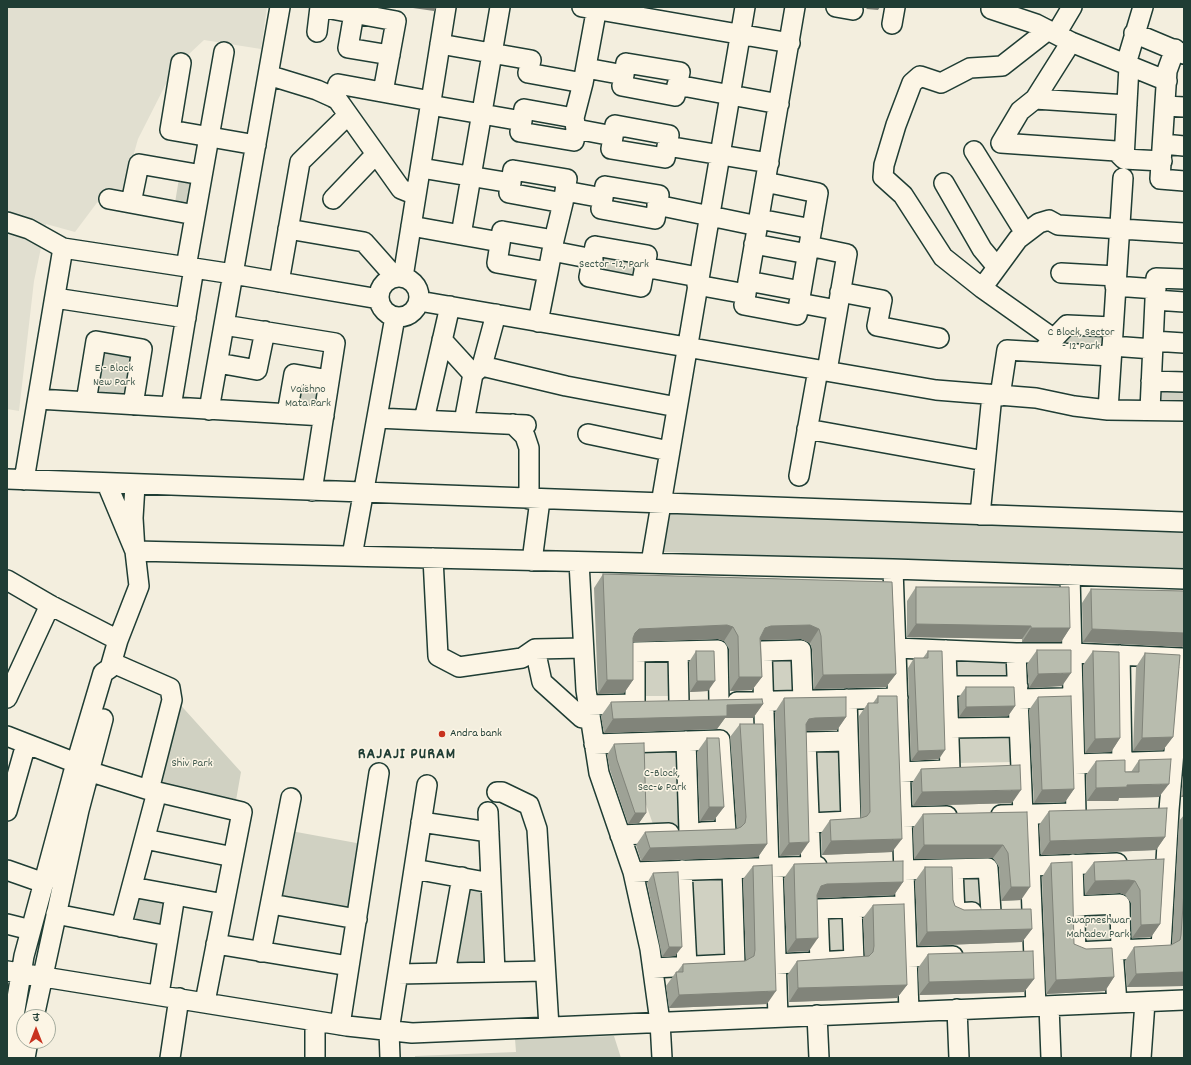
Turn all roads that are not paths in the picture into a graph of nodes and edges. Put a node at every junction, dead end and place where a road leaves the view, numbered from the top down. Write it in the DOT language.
graph roads {
  1 [pos="280,7"];
  2 [pos="446,7"];
  3 [pos="500,7"];
  4 [pos="745,7"];
  5 [pos="795,7"];
  6 [pos="992,7"];
  7 [pos="1072,7"];
  8 [pos="1143,7"];
  9 [pos="591,8"];
  10 [pos="354,13"];
  11 [pos="317,32"];
  12 [pos="1134,33"];
  13 [pos="740,35"];
  14 [pos="1058,35"];
  15 [pos="790,43"];
  16 [pos="440,44"];
  17 [pos="224,52"];
  18 [pos="1179,52"];
  19 [pos="492,54"];
  20 [pos="390,55"];
  21 [pos="181,64"];
  22 [pos="1128,65"];
  23 [pos="268,75"];
  24 [pos="584,75"];
  25 [pos="1167,81"];
  26 [pos="383,92"];
  27 [pos="729,95"];
  28 [pos="334,98"];
  29 [pos="1035,98"];
  30 [pos="431,103"];
  31 [pos="779,104"];
  32 [pos="1127,105"];
  33 [pos="1165,106"];
  34 [pos="1184,107"];
  35 [pos="481,114"];
  36 [pos="348,115"];
  37 [pos="575,123"];
  38 [pos="209,137"];
  39 [pos="256,145"];
  40 [pos="1184,146"];
  41 [pos="974,152"];
  42 [pos="1162,153"];
  43 [pos="376,154"];
  44 [pos="719,154"];
  45 [pos="1124,158"];
  46 [pos="769,163"];
  47 [pos="421,168"];
  48 [pos="202,175"];
  49 [pos="471,176"];
  50 [pos="1123,178"];
  51 [pos="1184,181"];
  52 [pos="765,182"];
  53 [pos="944,183"];
  54 [pos="416,195"];
  55 [pos="564,197"];
  56 [pos="109,199"];
  57 [pos="333,199"];
  58 [pos="131,203"];
  59 [pos="195,215"];
  60 [pos="708,216"];
  61 [pos="7,222"];
  62 [pos="758,222"];
  63 [pos="411,226"];
  64 [pos="288,229"];
  65 [pos="1118,229"];
  66 [pos="1025,233"];
  67 [pos="1184,233"];
  68 [pos="461,235"];
  69 [pos="500,242"];
  70 [pos="810,243"];
  71 [pos="754,244"];
  72 [pos="553,246"];
  73 [pos="64,248"];
  74 [pos="593,259"];
  75 [pos="644,267"];
  76 [pos="190,268"];
  77 [pos="997,268"];
  78 [pos="548,272"];
  79 [pos="1061,273"];
  80 [pos="233,274"];
  81 [pos="399,277"];
  82 [pos="1184,279"];
  83 [pos="697,281"];
  84 [pos="1116,281"];
  85 [pos="279,282"];
  86 [pos="747,287"];
  87 [pos="982,288"];
  88 [pos="1155,294"];
  89 [pos="800,297"];
  90 [pos="55,298"];
  91 [pos="379,299"];
  92 [pos="419,301"];
  93 [pos="839,301"];
  94 [pos="1184,302"];
  95 [pos="450,306"];
  96 [pos="496,314"];
  97 [pos="395,317"];
  98 [pos="186,318"];
  99 [pos="538,322"];
  100 [pos="224,325"];
  101 [pos="265,331"];
  102 [pos="939,338"];
  103 [pos="442,340"];
  104 [pos="1112,343"];
  105 [pos="1184,343"];
  106 [pos="1047,345"];
  107 [pos="1153,345"];
  108 [pos="686,347"];
  109 [pos="218,363"];
  110 [pos="478,370"];
  111 [pos="823,371"];
  112 [pos="329,380"];
  113 [pos="1151,381"];
  114 [pos="1184,382"];
  115 [pos="996,395"];
  116 [pos="38,399"];
  117 [pos="86,402"];
  118 [pos="133,405"];
  119 [pos="170,407"];
  120 [pos="677,407"];
  121 [pos="209,410"];
  122 [pos="1108,410"];
  123 [pos="1150,410"];
  124 [pos="1184,411"];
  125 [pos="286,414"];
  126 [pos="324,416"];
  127 [pos="377,418"];
  128 [pos="424,420"];
  129 [pos="464,422"];
  130 [pos="807,429"];
  131 [pos="588,434"];
  132 [pos="670,451"];
  133 [pos="985,460"];
  134 [pos="799,476"];
  135 [pos="16,479"];
  136 [pos="107,484"];
  137 [pos="135,485"];
  138 [pos="312,491"];
  139 [pos="364,493"];
  140 [pos="535,499"];
  141 [pos="661,504"];
  142 [pos="980,515"];
  143 [pos="1184,522"];
  144 [pos="135,551"];
  145 [pos="352,556"];
  146 [pos="433,558"];
  147 [pos="532,560"];
  148 [pos="579,562"];
  149 [pos="651,563"];
  150 [pos="893,569"];
  151 [pos="1070,575"];
  152 [pos="1184,579"];
  153 [pos="7,580"];
  154 [pos="50,605"];
  155 [pos="118,640"];
  156 [pos="583,648"];
  157 [pos="896,648"];
  158 [pos="535,649"];
  159 [pos="946,650"];
  160 [pos="678,651"];
  161 [pos="1016,653"];
  162 [pos="1072,653"];
  163 [pos="1120,655"];
  164 [pos="112,666"];
  165 [pos="948,686"];
  166 [pos="1018,693"];
  167 [pos="1073,697"];
  168 [pos="7,698"];
  169 [pos="898,698"];
  170 [pos="846,699"];
  171 [pos="803,700"];
  172 [pos="763,701"];
  173 [pos="719,702"];
  174 [pos="657,703"];
  175 [pos="589,712"];
  176 [pos="1019,727"];
  177 [pos="949,728"];
  178 [pos="7,736"];
  179 [pos="686,741"];
  180 [pos="848,741"];
  181 [pos="26,744"];
  182 [pos="594,744"];
  183 [pos="1173,761"];
  184 [pos="1122,762"];
  185 [pos="1075,764"];
  186 [pos="82,767"];
  187 [pos="900,772"];
  188 [pos="379,774"];
  189 [pos="427,785"];
  190 [pos="153,791"];
  191 [pos="496,792"];
  192 [pos="291,798"];
  193 [pos="8,802"];
  194 [pos="1169,810"];
  195 [pos="488,812"];
  196 [pos="1026,814"];
  197 [pos="985,815"];
  198 [pos="962,816"];
  199 [pos="902,817"];
  200 [pos="421,822"];
  201 [pos="809,823"];
  202 [pos="489,832"];
  203 [pos="689,832"];
  204 [pos="620,835"];
  205 [pos="145,839"];
  206 [pos="233,857"];
  207 [pos="1151,862"];
  208 [pos="1073,864"];
  209 [pos="811,866"];
  210 [pos="834,866"];
  211 [pos="898,866"];
  212 [pos="1031,866"];
  213 [pos="771,868"];
  214 [pos="953,868"];
  215 [pos="414,869"];
  216 [pos="732,869"];
  217 [pos="7,870"];
  218 [pos="682,870"];
  219 [pos="633,872"];
  220 [pos="462,878"];
  221 [pos="44,883"];
  222 [pos="491,883"];
  223 [pos="132,887"];
  224 [pos="175,895"];
  225 [pos="224,904"];
  226 [pos="271,904"];
  227 [pos="905,906"];
  228 [pos="1074,906"];
  229 [pos="852,908"];
  230 [pos="1032,911"];
  231 [pos="991,912"];
  232 [pos="56,914"];
  233 [pos="356,918"];
  234 [pos="7,924"];
  235 [pos="121,927"];
  236 [pos="31,930"];
  237 [pos="168,936"];
  238 [pos="216,944"];
  239 [pos="1118,950"];
  240 [pos="261,952"];
  241 [pos="970,955"];
  242 [pos="907,957"];
  243 [pos="820,962"];
  244 [pos="776,964"];
  245 [pos="349,966"];
  246 [pos="687,966"];
  247 [pos="653,968"];
  248 [pos="545,971"];
  249 [pos="14,972"];
  250 [pos="495,972"];
  251 [pos="445,973"];
  252 [pos="398,974"];
  253 [pos="43,976"];
  254 [pos="159,994"];
  255 [pos="179,998"];
  256 [pos="1184,1000"];
  257 [pos="205,1002"];
  258 [pos="1145,1002"];
  259 [pos="1117,1003"];
  260 [pos="1043,1006"];
  261 [pos="36,1009"];
  262 [pos="957,1009"];
  263 [pos="909,1011"];
  264 [pos="817,1015"];
  265 [pos="778,1017"];
  266 [pos="315,1021"];
  267 [pos="660,1022"];
  268 [pos="340,1025"];
  269 [pos="549,1027"];
  270 [pos="389,1031"];
  271 [pos="7,1058"];
  272 [pos="170,1058"];
  273 [pos="316,1058"];
  274 [pos="390,1058"];
  275 [pos="662,1058"];
  276 [pos="819,1058"];
  277 [pos="959,1058"];
  278 [pos="1051,1058"];
  279 [pos="1141,1058"];
  1 -- 23 [label="street"];
  2 -- 16 [label="street"];
  3 -- 19 [label="street"];
  4 -- 13 [label="street"];
  5 -- 15 [label="street"];
  6 -- 14 [label="street"];
  7 -- 14 [label="street"];
  8 -- 12 [label="street"];
  9 -- 13 [label="street"];
  9 -- 24 [label="street"];
  10 -- 11 [label="street"];
  10 -- 20 [label="street"];
  10 -- 20 [label="street"];
  12 -- 18 [label="street"];
  12 -- 22 [label="street"];
  13 -- 15 [label="street"];
  13 -- 27 [label="street"];
  14 -- 22 [label="street"];
  14 -- 29 [label="street"];
  14 -- 87 [label="street"];
  15 -- 31 [label="street"];
  16 -- 19 [label="street"];
  16 -- 30 [label="street"];
  17 -- 38 [label="street"];
  18 -- 25 [label="street"];
  19 -- 24 [label="street"];
  19 -- 35 [label="street"];
  20 -- 26 [label="street"];
  21 -- 38 [label="street"];
  22 -- 25 [label="street"];
  22 -- 32 [label="street"];
  23 -- 28 [label="street"];
  23 -- 39 [label="street"];
  24 -- 27 [label="street"];
  24 -- 37 [label="street"];
  25 -- 33 [label="street"];
  26 -- 28 [label="street"];
  26 -- 30 [label="street"];
  27 -- 31 [label="street"];
  27 -- 44 [label="street"];
  28 -- 36 [label="street"];
  29 -- 32 [label="street"];
  29 -- 45 [label="street"];
  30 -- 35 [label="street"];
  30 -- 47 [label="street"];
  31 -- 46 [label="street"];
  32 -- 45 [label="street"];
  33 -- 34 [label="street"];
  33 -- 42 [label="street"];
  35 -- 37 [label="street"];
  35 -- 49 [label="street"];
  36 -- 43 [label="street"];
  36 -- 64 [label="street"];
  37 -- 44 [label="street"];
  38 -- 39 [label="street"];
  38 -- 48 [label="street"];
  39 -- 80 [label="street"];
  40 -- 42 [label="street"];
  41 -- 66 [label="street"];
  42 -- 45 [label="street"];
  42 -- 51 [label="street"];
  43 -- 54 [label="street"];
  43 -- 57 [label="street"];
  44 -- 46 [label="street"];
  44 -- 60 [label="street"];
  46 -- 52 [label="street"];
  47 -- 49 [label="street"];
  47 -- 54 [label="street"];
  48 -- 58 [label="street"];
  48 -- 59 [label="street"];
  49 -- 55 [label="street"];
  49 -- 68 [label="street"];
  50 -- 65 [label="street"];
  52 -- 62 [label="street"];
  52 -- 70 [label="street"];
  53 -- 77 [label="street"];
  54 -- 63 [label="street"];
  55 -- 60 [label="street"];
  55 -- 72 [label="street"];
  56 -- 58 [label="street"];
  58 -- 59 [label="street"];
  59 -- 76 [label="street"];
  60 -- 62 [label="street"];
  60 -- 83 [label="street"];
  61 -- 73 [label="street"];
  62 -- 70 [label="street"];
  62 -- 71 [label="street"];
  63 -- 68 [label="street"];
  63 -- 81 [label="street"];
  64 -- 81 [label="street"];
  64 -- 85 [label="street"];
  65 -- 66 [label="street"];
  65 -- 67 [label="street"];
  65 -- 84 [label="street"];
  66 -- 77 [label="street"];
  68 -- 69 [label="street"];
  69 -- 72 [label="street"];
  69 -- 78 [label="street"];
  70 -- 71 [label="street"];
  70 -- 89 [label="street"];
  70 -- 93 [label="street"];
  71 -- 86 [label="street"];
  72 -- 74 [label="street"];
  72 -- 78 [label="street"];
  73 -- 76 [label="street"];
  73 -- 90 [label="street"];
  74 -- 75 [label="street"];
  74 -- 75 [label="street"];
  75 -- 83 [label="street"];
  76 -- 80 [label="street"];
  76 -- 98 [label="street"];
  77 -- 87 [label="street"];
  78 -- 99 [label="street"];
  79 -- 84 [label="street"];
  80 -- 85 [label="street"];
  80 -- 100 [label="street"];
  81 -- 91 [label="street"];
  81 -- 92 [label="street"];
  82 -- 88 [label="street"];
  83 -- 86 [label="street"];
  83 -- 108 [label="street"];
  84 -- 88 [label="street"];
  84 -- 104 [label="street"];
  85 -- 91 [label="street"];
  86 -- 89 [label="street"];
  86 -- 89 [label="street"];
  87 -- 106 [label="street"];
  88 -- 94 [label="street"];
  88 -- 107 [label="street"];
  89 -- 93 [label="street"];
  90 -- 98 [label="street"];
  90 -- 116 [label="street"];
  91 -- 97 [label="street"];
  92 -- 95 [label="street"];
  92 -- 97 [label="street"];
  93 -- 102 [label="street"];
  93 -- 111 [label="street"];
  95 -- 96 [label="street"];
  95 -- 103 [label="street"];
  96 -- 99 [label="street"];
  96 -- 110 [label="street"];
  97 -- 127 [label="street"];
  98 -- 119 [label="street"];
  99 -- 108 [label="street"];
  100 -- 101 [label="street"];
  100 -- 109 [label="street"];
  101 -- 109 [label="street"];
  101 -- 112 [label="street"];
  103 -- 110 [label="street"];
  103 -- 128 [label="street"];
  104 -- 106 [label="street"];
  104 -- 106 [label="street"];
  104 -- 107 [label="street"];
  104 -- 122 [label="street"];
  105 -- 107 [label="street"];
  106 -- 115 [label="street"];
  107 -- 113 [label="street"];
  108 -- 111 [label="street"];
  108 -- 120 [label="street"];
  109 -- 121 [label="street"];
  110 -- 120 [label="street"];
  110 -- 129 [label="street"];
  111 -- 115 [label="street"];
  111 -- 130 [label="street"];
  112 -- 125 [label="street"];
  112 -- 126 [label="street"];
  113 -- 114 [label="street"];
  113 -- 123 [label="street"];
  115 -- 122 [label="street"];
  115 -- 133 [label="street"];
  116 -- 117 [label="street"];
  116 -- 135 [label="street"];
  117 -- 118 [label="street"];
  117 -- 118 [label="street"];
  118 -- 119 [label="street"];
  119 -- 121 [label="street"];
  120 -- 132 [label="street"];
  121 -- 125 [label="street"];
  122 -- 123 [label="street"];
  123 -- 124 [label="street"];
  125 -- 126 [label="street"];
  126 -- 138 [label="street"];
  127 -- 128 [label="street"];
  127 -- 139 [label="street"];
  128 -- 129 [label="street"];
  129 -- 140 [label="street"];
  130 -- 133 [label="street"];
  130 -- 134 [label="street"];
  131 -- 132 [label="street"];
  132 -- 141 [label="street"];
  133 -- 142 [label="street"];
  135 -- 136 [label="street"];
  136 -- 137 [label="street"];
  136 -- 144 [label="street"];
  137 -- 138 [label="street"];
  137 -- 144 [label="street"];
  138 -- 139 [label="street"];
  139 -- 140 [label="street"];
  139 -- 145 [label="street"];
  140 -- 141 [label="street"];
  140 -- 147 [label="street"];
  141 -- 142 [label="street"];
  141 -- 149 [label="street"];
  142 -- 143 [label="street"];
  144 -- 145 [label="street"];
  144 -- 155 [label="street"];
  145 -- 146 [label="street"];
  146 -- 147 [label="street"];
  146 -- 158 [label="street"];
  147 -- 148 [label="street"];
  148 -- 149 [label="street"];
  148 -- 156 [label="street"];
  149 -- 150 [label="street"];
  150 -- 151 [label="street"];
  150 -- 157 [label="street"];
  151 -- 152 [label="street"];
  151 -- 162 [label="street"];
  153 -- 154 [label="street"];
  154 -- 155 [label="street"];
  154 -- 168 [label="street"];
  155 -- 164 [label="street"];
  156 -- 158 [label="street"];
  156 -- 175 [label="street"];
  157 -- 159 [label="street"];
  157 -- 169 [label="street"];
  158 -- 175 [label="street"];
  159 -- 161 [label="street"];
  159 -- 165 [label="street"];
  160 -- 173 [label="street"];
  160 -- 174 [label="street"];
  160 -- 174 [label="street"];
  161 -- 162 [label="street"];
  161 -- 166 [label="street"];
  162 -- 163 [label="street"];
  162 -- 167 [label="street"];
  163 -- 183 [label="street"];
  163 -- 184 [label="street"];
  164 -- 186 [label="street"];
  164 -- 190 [label="street"];
  165 -- 166 [label="street"];
  165 -- 177 [label="street"];
  166 -- 167 [label="street"];
  166 -- 176 [label="street"];
  167 -- 185 [label="street"];
  169 -- 170 [label="street"];
  169 -- 187 [label="street"];
  170 -- 171 [label="street"];
  170 -- 180 [label="street"];
  171 -- 172 [label="street"];
  171 -- 172 [label="street"];
  172 -- 173 [label="street"];
  172 -- 213 [label="street"];
  173 -- 174 [label="street"];
  174 -- 175 [label="street"];
  175 -- 182 [label="street"];
  176 -- 177 [label="street"];
  176 -- 196 [label="street"];
  177 -- 187 [label="street"];
  178 -- 181 [label="street"];
  179 -- 182 [label="street"];
  179 -- 203 [label="street"];
  179 -- 203 [label="street"];
  180 -- 201 [label="street"];
  180 -- 201 [label="street"];
  181 -- 186 [label="street"];
  181 -- 193 [label="street"];
  182 -- 204 [label="street"];
  183 -- 184 [label="street"];
  183 -- 194 [label="street"];
  184 -- 185 [label="street"];
  185 -- 196 [label="street"];
  186 -- 190 [label="street"];
  186 -- 221 [label="street"];
  186 -- 232 [label="street"];
  187 -- 199 [label="street"];
  188 -- 233 [label="street"];
  189 -- 200 [label="street"];
  190 -- 205 [label="street"];
  190 -- 206 [label="street"];
  191 -- 248 [label="street"];
  192 -- 226 [label="street"];
  194 -- 207 [label="street"];
  195 -- 202 [label="street"];
  196 -- 197 [label="street"];
  196 -- 212 [label="street"];
  198 -- 199 [label="street"];
  199 -- 211 [label="street"];
  200 -- 202 [label="street"];
  200 -- 215 [label="street"];
  201 -- 209 [label="street"];
  202 -- 222 [label="street"];
  203 -- 204 [label="street"];
  204 -- 219 [label="street"];
  205 -- 206 [label="street"];
  205 -- 223 [label="street"];
  206 -- 225 [label="street"];
  207 -- 208 [label="street"];
  207 -- 239 [label="street"];
  208 -- 212 [label="street"];
  208 -- 228 [label="street"];
  209 -- 210 [label="street"];
  209 -- 213 [label="street"];
  211 -- 214 [label="street"];
  211 -- 227 [label="street"];
  212 -- 230 [label="street"];
  213 -- 216 [label="street"];
  213 -- 244 [label="street"];
  214 -- 231 [label="street"];
  214 -- 231 [label="street"];
  215 -- 220 [label="street"];
  215 -- 252 [label="street"];
  216 -- 218 [label="street"];
  216 -- 246 [label="street"];
  217 -- 221 [label="street"];
  218 -- 219 [label="street"];
  218 -- 246 [label="street"];
  219 -- 247 [label="street"];
  220 -- 222 [label="street"];
  220 -- 251 [label="street"];
  221 -- 236 [label="street"];
  222 -- 250 [label="street"];
  223 -- 224 [label="street"];
  223 -- 235 [label="street"];
  224 -- 225 [label="street"];
  224 -- 237 [label="street"];
  225 -- 238 [label="street"];
  226 -- 233 [label="street"];
  226 -- 240 [label="street"];
  227 -- 229 [label="street"];
  227 -- 242 [label="street"];
  228 -- 239 [label="street"];
  228 -- 239 [label="street"];
  229 -- 243 [label="street"];
  229 -- 243 [label="street"];
  230 -- 231 [label="street"];
  230 -- 260 [label="street"];
  232 -- 235 [label="street"];
  232 -- 253 [label="street"];
  233 -- 245 [label="street"];
  234 -- 236 [label="street"];
  235 -- 237 [label="street"];
  236 -- 249 [label="street"];
  237 -- 254 [label="street"];
  238 -- 240 [label="street"];
  238 -- 257 [label="street"];
  239 -- 259 [label="street"];
  240 -- 245 [label="street"];
  241 -- 242 [label="street"];
  242 -- 263 [label="street"];
  243 -- 244 [label="street"];
  244 -- 265 [label="street"];
  245 -- 268 [label="street"];
  246 -- 247 [label="street"];
  247 -- 267 [label="street"];
  248 -- 250 [label="street"];
  248 -- 269 [label="street"];
  249 -- 253 [label="street"];
  249 -- 271 [label="street"];
  250 -- 251 [label="street"];
  251 -- 252 [label="street"];
  252 -- 270 [label="street"];
  253 -- 254 [label="street"];
  253 -- 261 [label="street"];
  254 -- 255 [label="street"];
  255 -- 257 [label="street"];
  255 -- 272 [label="street"];
  256 -- 258 [label="street"];
  257 -- 266 [label="street"];
  258 -- 259 [label="street"];
  258 -- 279 [label="street"];
  259 -- 260 [label="street"];
  260 -- 262 [label="street"];
  260 -- 278 [label="street"];
  262 -- 263 [label="street"];
  262 -- 277 [label="street"];
  263 -- 264 [label="street"];
  264 -- 265 [label="street"];
  264 -- 276 [label="street"];
  265 -- 267 [label="street"];
  266 -- 268 [label="street"];
  266 -- 273 [label="street"];
  267 -- 269 [label="street"];
  267 -- 275 [label="street"];
  268 -- 270 [label="street"];
  269 -- 270 [label="street"];
  270 -- 274 [label="street"];
}
